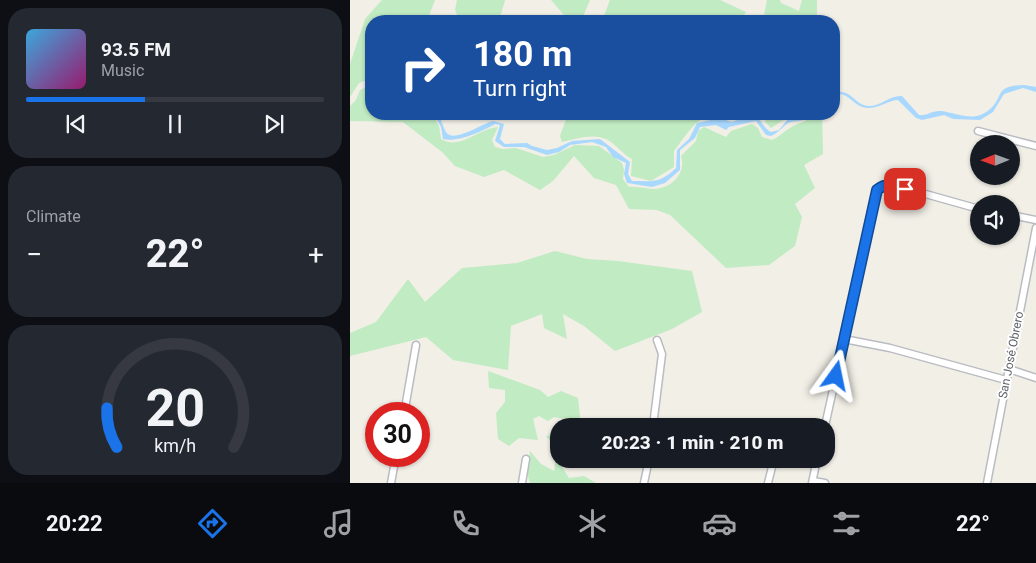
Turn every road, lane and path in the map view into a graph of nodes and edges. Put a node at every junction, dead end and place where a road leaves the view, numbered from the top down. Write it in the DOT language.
graph roads {
  1 [pos="978,131"];
  2 [pos="1036,146"];
  3 [pos="970,206"];
  4 [pos="1020,217"];
  5 [pos="1036,220"];
  6 [pos="1036,228"];
  7 [pos="1035,238"];
  8 [pos="844,339"];
  9 [pos="657,340"];
  10 [pos="416,345"];
  11 [pos="1009,369"];
  12 [pos="1036,378"];
  13 [pos="1006,380"];
  14 [pos="406,402"];
  15 [pos="655,418"];
  16 [pos="827,418"];
  17 [pos="526,458"];
  18 [pos="394,467"];
  19 [pos="647,468"];
  20 [pos="772,468"];
  21 [pos="816,468"];
  22 [pos="812,482"];
  23 [pos="391,483"];
  24 [pos="522,483"];
  25 [pos="644,483"];
  26 [pos="768,483"];
  27 [pos="825,483"];
  28 [pos="987,483"];
  1 -- 2 [label="street"];
  3 -- 8 [label="street"];
  4 -- 5 [label="street"];
  6 -- 7 [label="street, San José Obrero"];
  7 -- 11 [label="street, San José Obrero"];
  8 -- 13 [label="street"];
  8 -- 16 [label="street"];
  9 -- 15 [label="street"];
  10 -- 14 [label="street"];
  11 -- 12 [label="street"];
  11 -- 13 [label="street, San José Obrero"];
  13 -- 28 [label="street, San José Obrero"];
  17 -- 24 [label="street"];
  18 -- 23 [label="street"];
  19 -- 25 [label="street"];
  20 -- 26 [label="street"];
  21 -- 22 [label="street"];
  22 -- 27 [label="street"];
}
